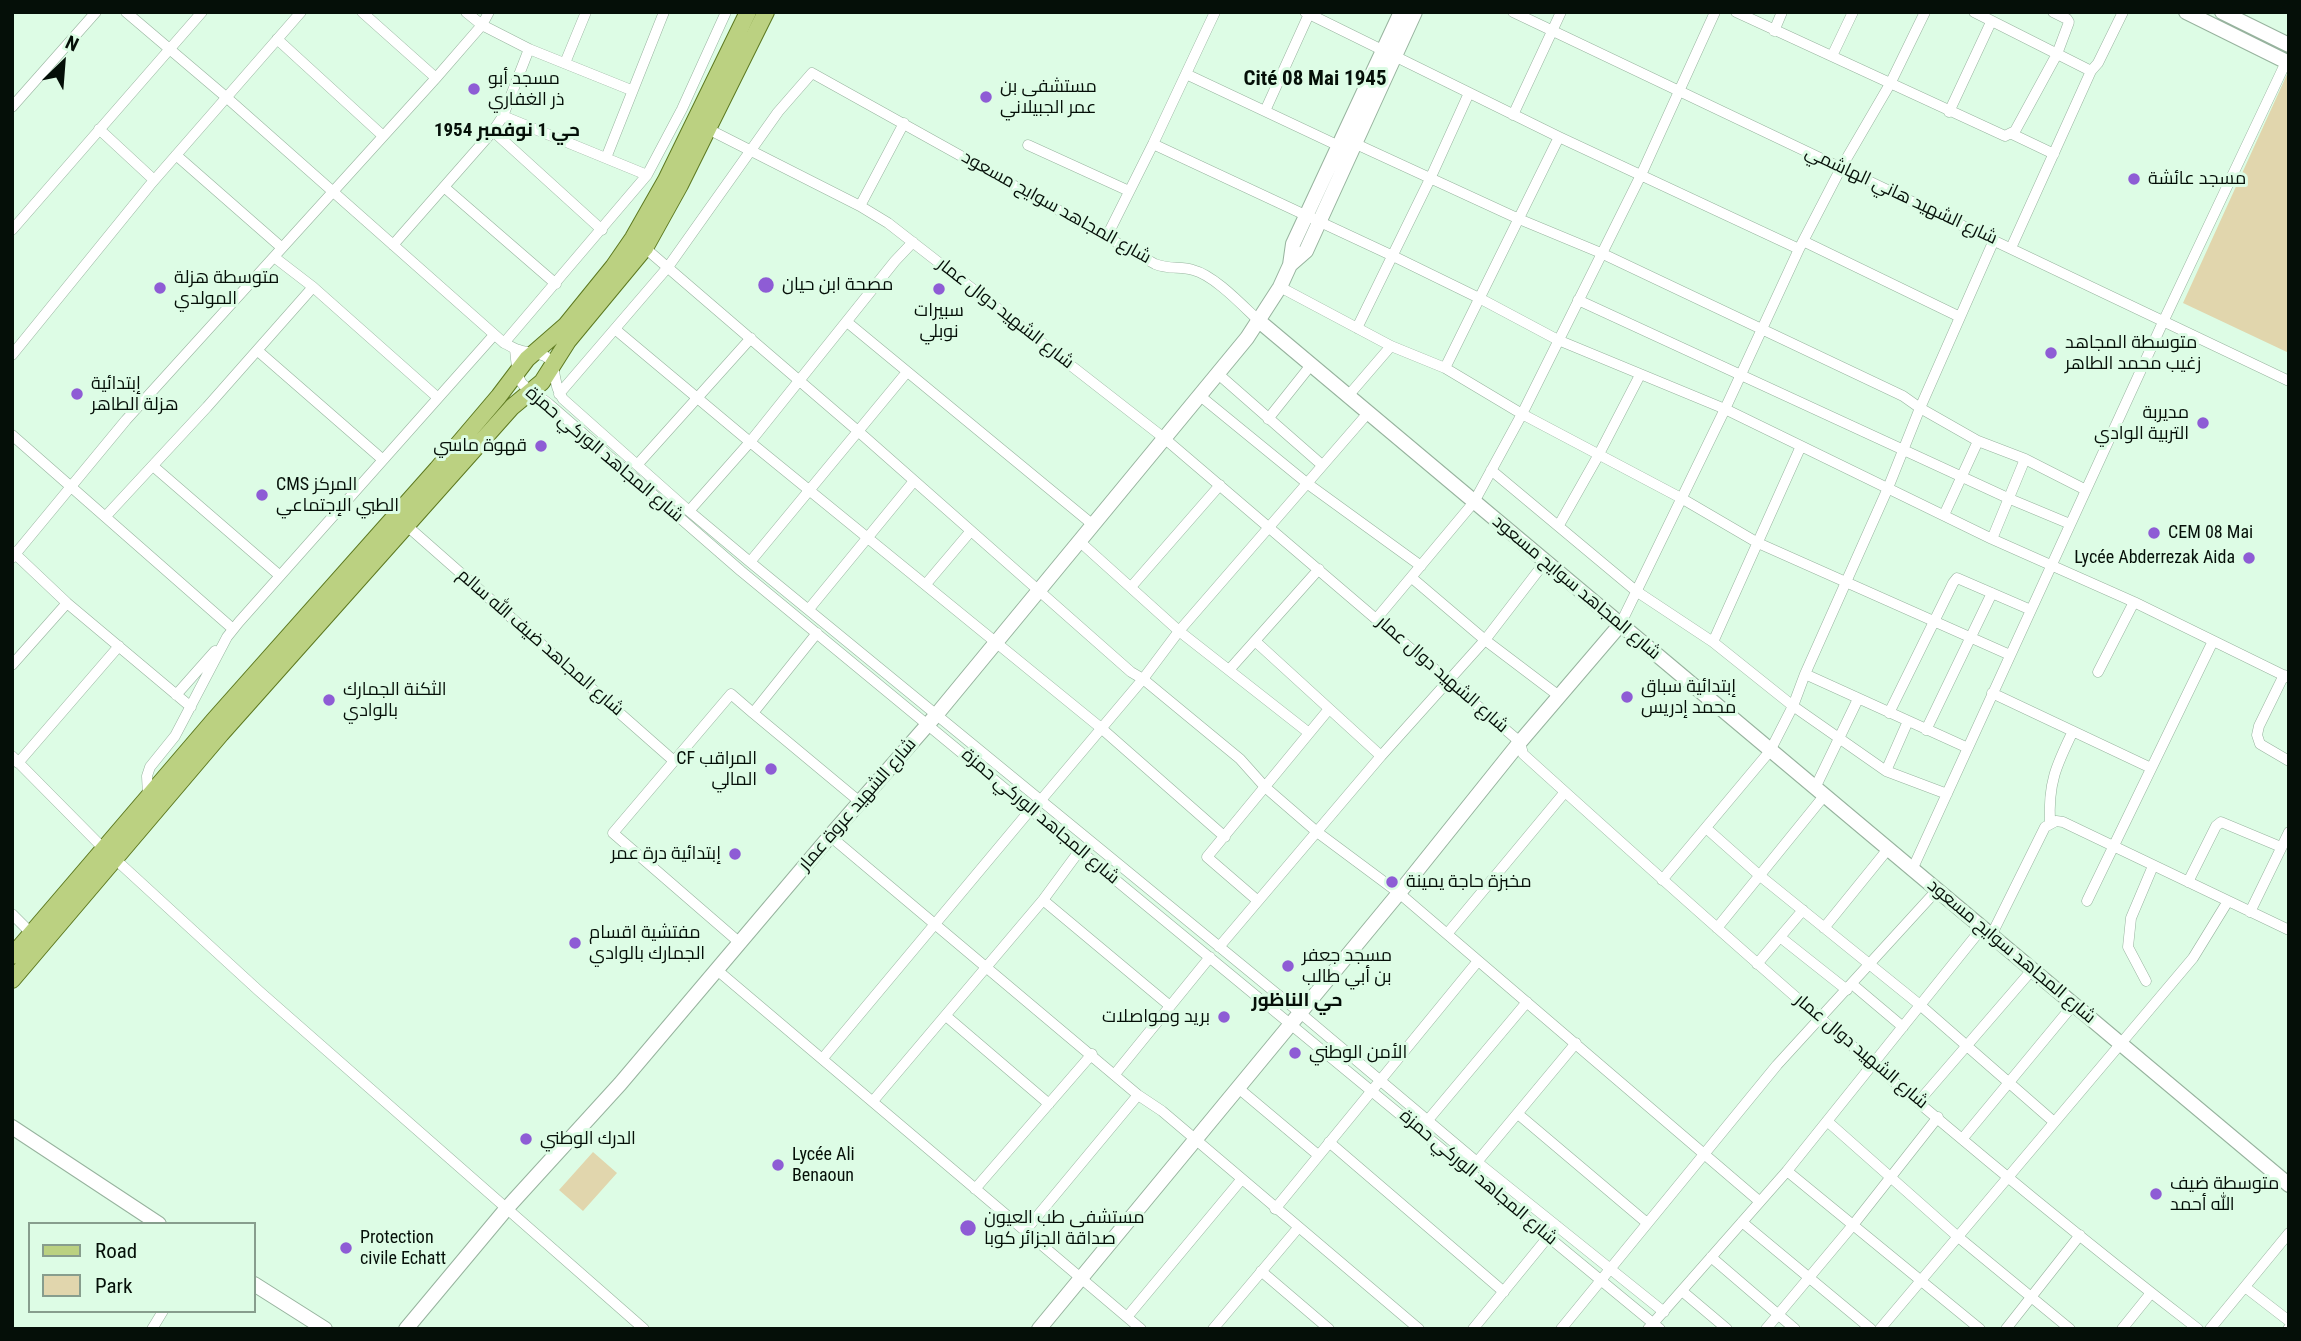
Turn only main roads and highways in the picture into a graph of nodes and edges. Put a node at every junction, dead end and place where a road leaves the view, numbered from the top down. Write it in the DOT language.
graph roads {
  1 [pos="748,12"];
  2 [pos="766,12"];
  3 [pos="12,956"];
  4 [pos="12,980"];
  1 -- 3 [label="main road"];
  2 -- 4 [label="main road"];
}
